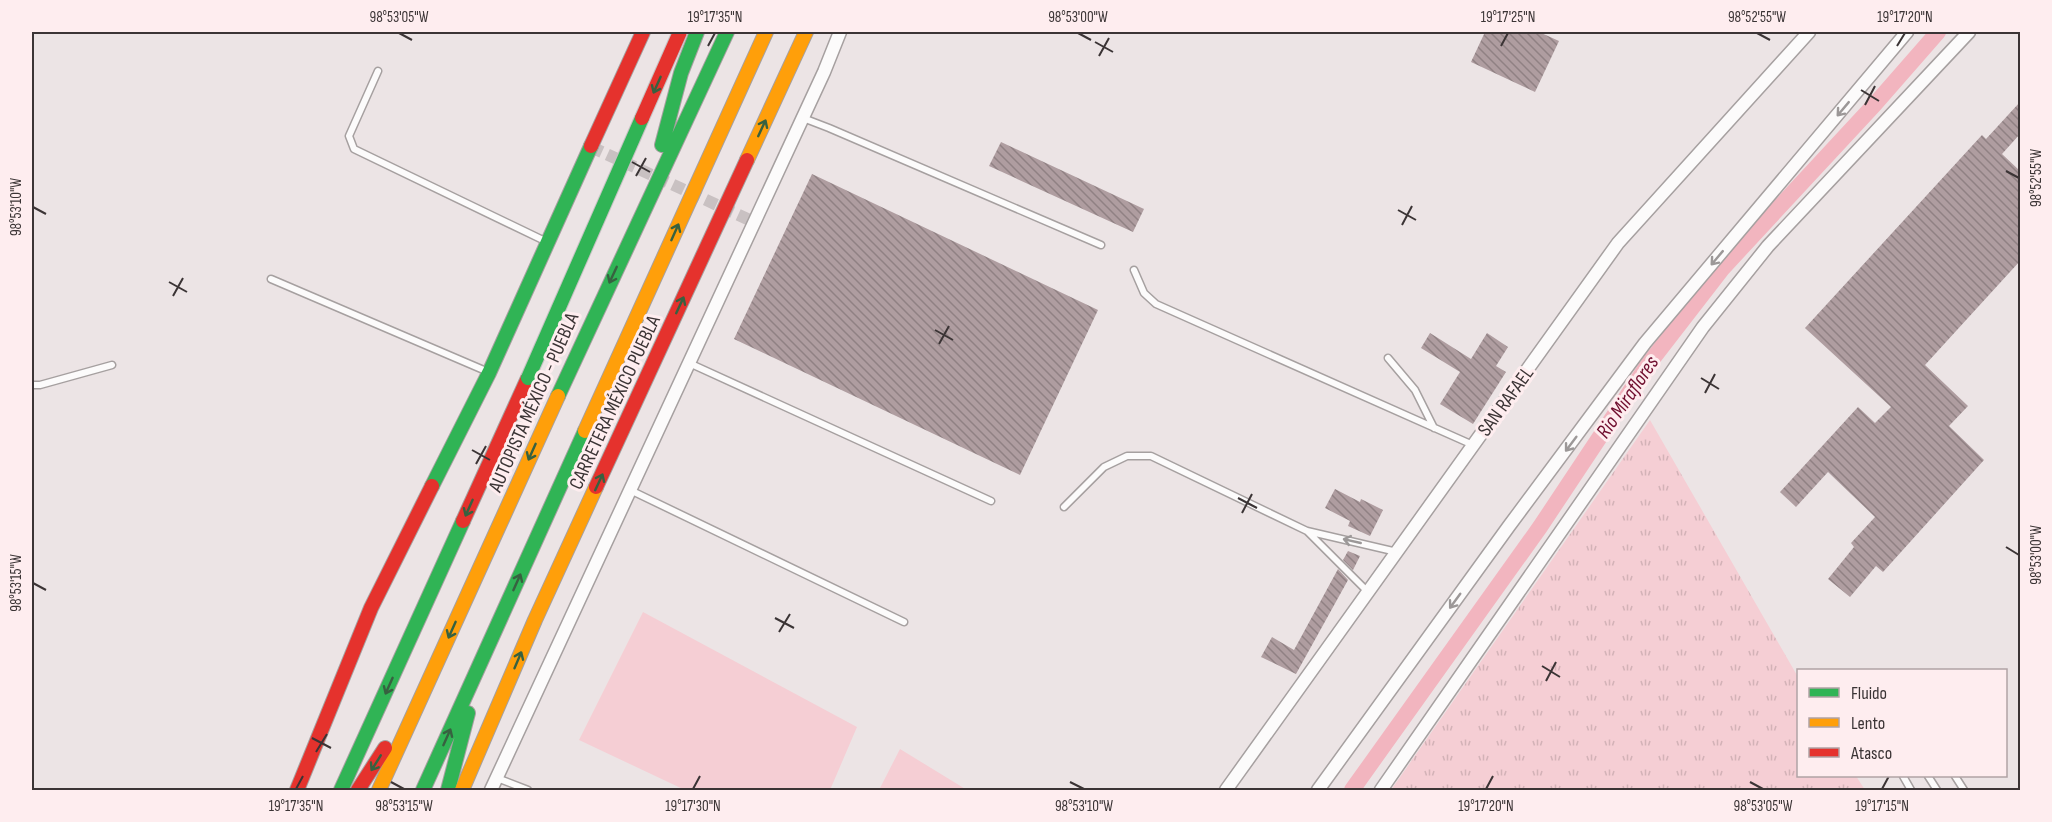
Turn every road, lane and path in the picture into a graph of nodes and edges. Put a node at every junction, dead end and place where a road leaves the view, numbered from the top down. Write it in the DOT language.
graph roads {
  1 [pos="643,32"];
  2 [pos="680,32"];
  3 [pos="697,32"];
  4 [pos="806,32"];
  5 [pos="840,32"];
  6 [pos="1809,32"];
  7 [pos="1907,32"];
  8 [pos="1969,32"];
  9 [pos="725,34"];
  10 [pos="765,35"];
  11 [pos="378,71"];
  12 [pos="803,118"];
  13 [pos="646,203"];
  14 [pos="548,242"];
  15 [pos="1101,245"];
  16 [pos="1134,270"];
  17 [pos="271,279"];
  18 [pos="1388,358"];
  19 [pos="689,363"];
  20 [pos="112,365"];
  21 [pos="489,373"];
  22 [pos="32,385"];
  23 [pos="1435,429"];
  24 [pos="1473,446"];
  25 [pos="630,490"];
  26 [pos="991,501"];
  27 [pos="1064,507"];
  28 [pos="1307,531"];
  29 [pos="1397,552"];
  30 [pos="1368,592"];
  31 [pos="904,622"];
  32 [pos="475,674"];
  33 [pos="430,678"];
  34 [pos="1929,777"];
  35 [pos="1956,777"];
  36 [pos="497,778"];
  37 [pos="297,790"];
  38 [pos="341,790"];
  39 [pos="358,790"];
  40 [pos="379,790"];
  41 [pos="423,790"];
  42 [pos="452,790"];
  43 [pos="491,790"];
  44 [pos="528,790"];
  45 [pos="1226,790"];
  46 [pos="1318,790"];
  47 [pos="1381,790"];
  48 [pos="1937,790"];
  49 [pos="1964,790"];
  1 -- 14 [label="main road"];
  2 -- 38 [label="main road, one-way, bridge"];
  3 -- 13 [label="main road"];
  42 -- 4 [label="main road, CARRETERA MÉXICO PUEBLA, one-way"];
  5 -- 12 [label="street"];
  6 -- 24 [label="street, SAN RAFAEL"];
  7 -- 46 [label="street, one-way"];
  8 -- 47 [label="street"];
  9 -- 13 [label="main road, AUTOPISTA MÉXICO - PUEBLA"];
  32 -- 10 [label="main road, one-way"];
  11 -- 14 [label="lane"];
  12 -- 15 [label="lane"];
  12 -- 19 [label="street"];
  13 -- 33 [label="main road, AUTOPISTA MÉXICO - PUEBLA, one-way"];
  14 -- 21 [label="main road"];
  16 -- 23 [label="lane"];
  17 -- 21 [label="lane"];
  18 -- 23 [label="lane"];
  19 -- 25 [label="street"];
  19 -- 26 [label="lane"];
  20 -- 22 [label="lane"];
  21 -- 37 [label="main road"];
  23 -- 24 [label="lane"];
  24 -- 29 [label="street, SAN RAFAEL"];
  25 -- 31 [label="lane"];
  25 -- 36 [label="street"];
  27 -- 28 [label="lane"];
  29 -- 28 [label="lane, one-way"];
  28 -- 30 [label="lane"];
  29 -- 30 [label="street, SAN RAFAEL"];
  30 -- 45 [label="street, SAN RAFAEL"];
  41 -- 32 [label="main road, one-way"];
  32 -- 42 [label="main road"];
  33 -- 39 [label="main road, one-way"];
  33 -- 40 [label="main road, AUTOPISTA MÉXICO - PUEBLA"];
  34 -- 48 [label="lane"];
  35 -- 49 [label="lane"];
  36 -- 43 [label="street"];
  36 -- 44 [label="lane"];
}
